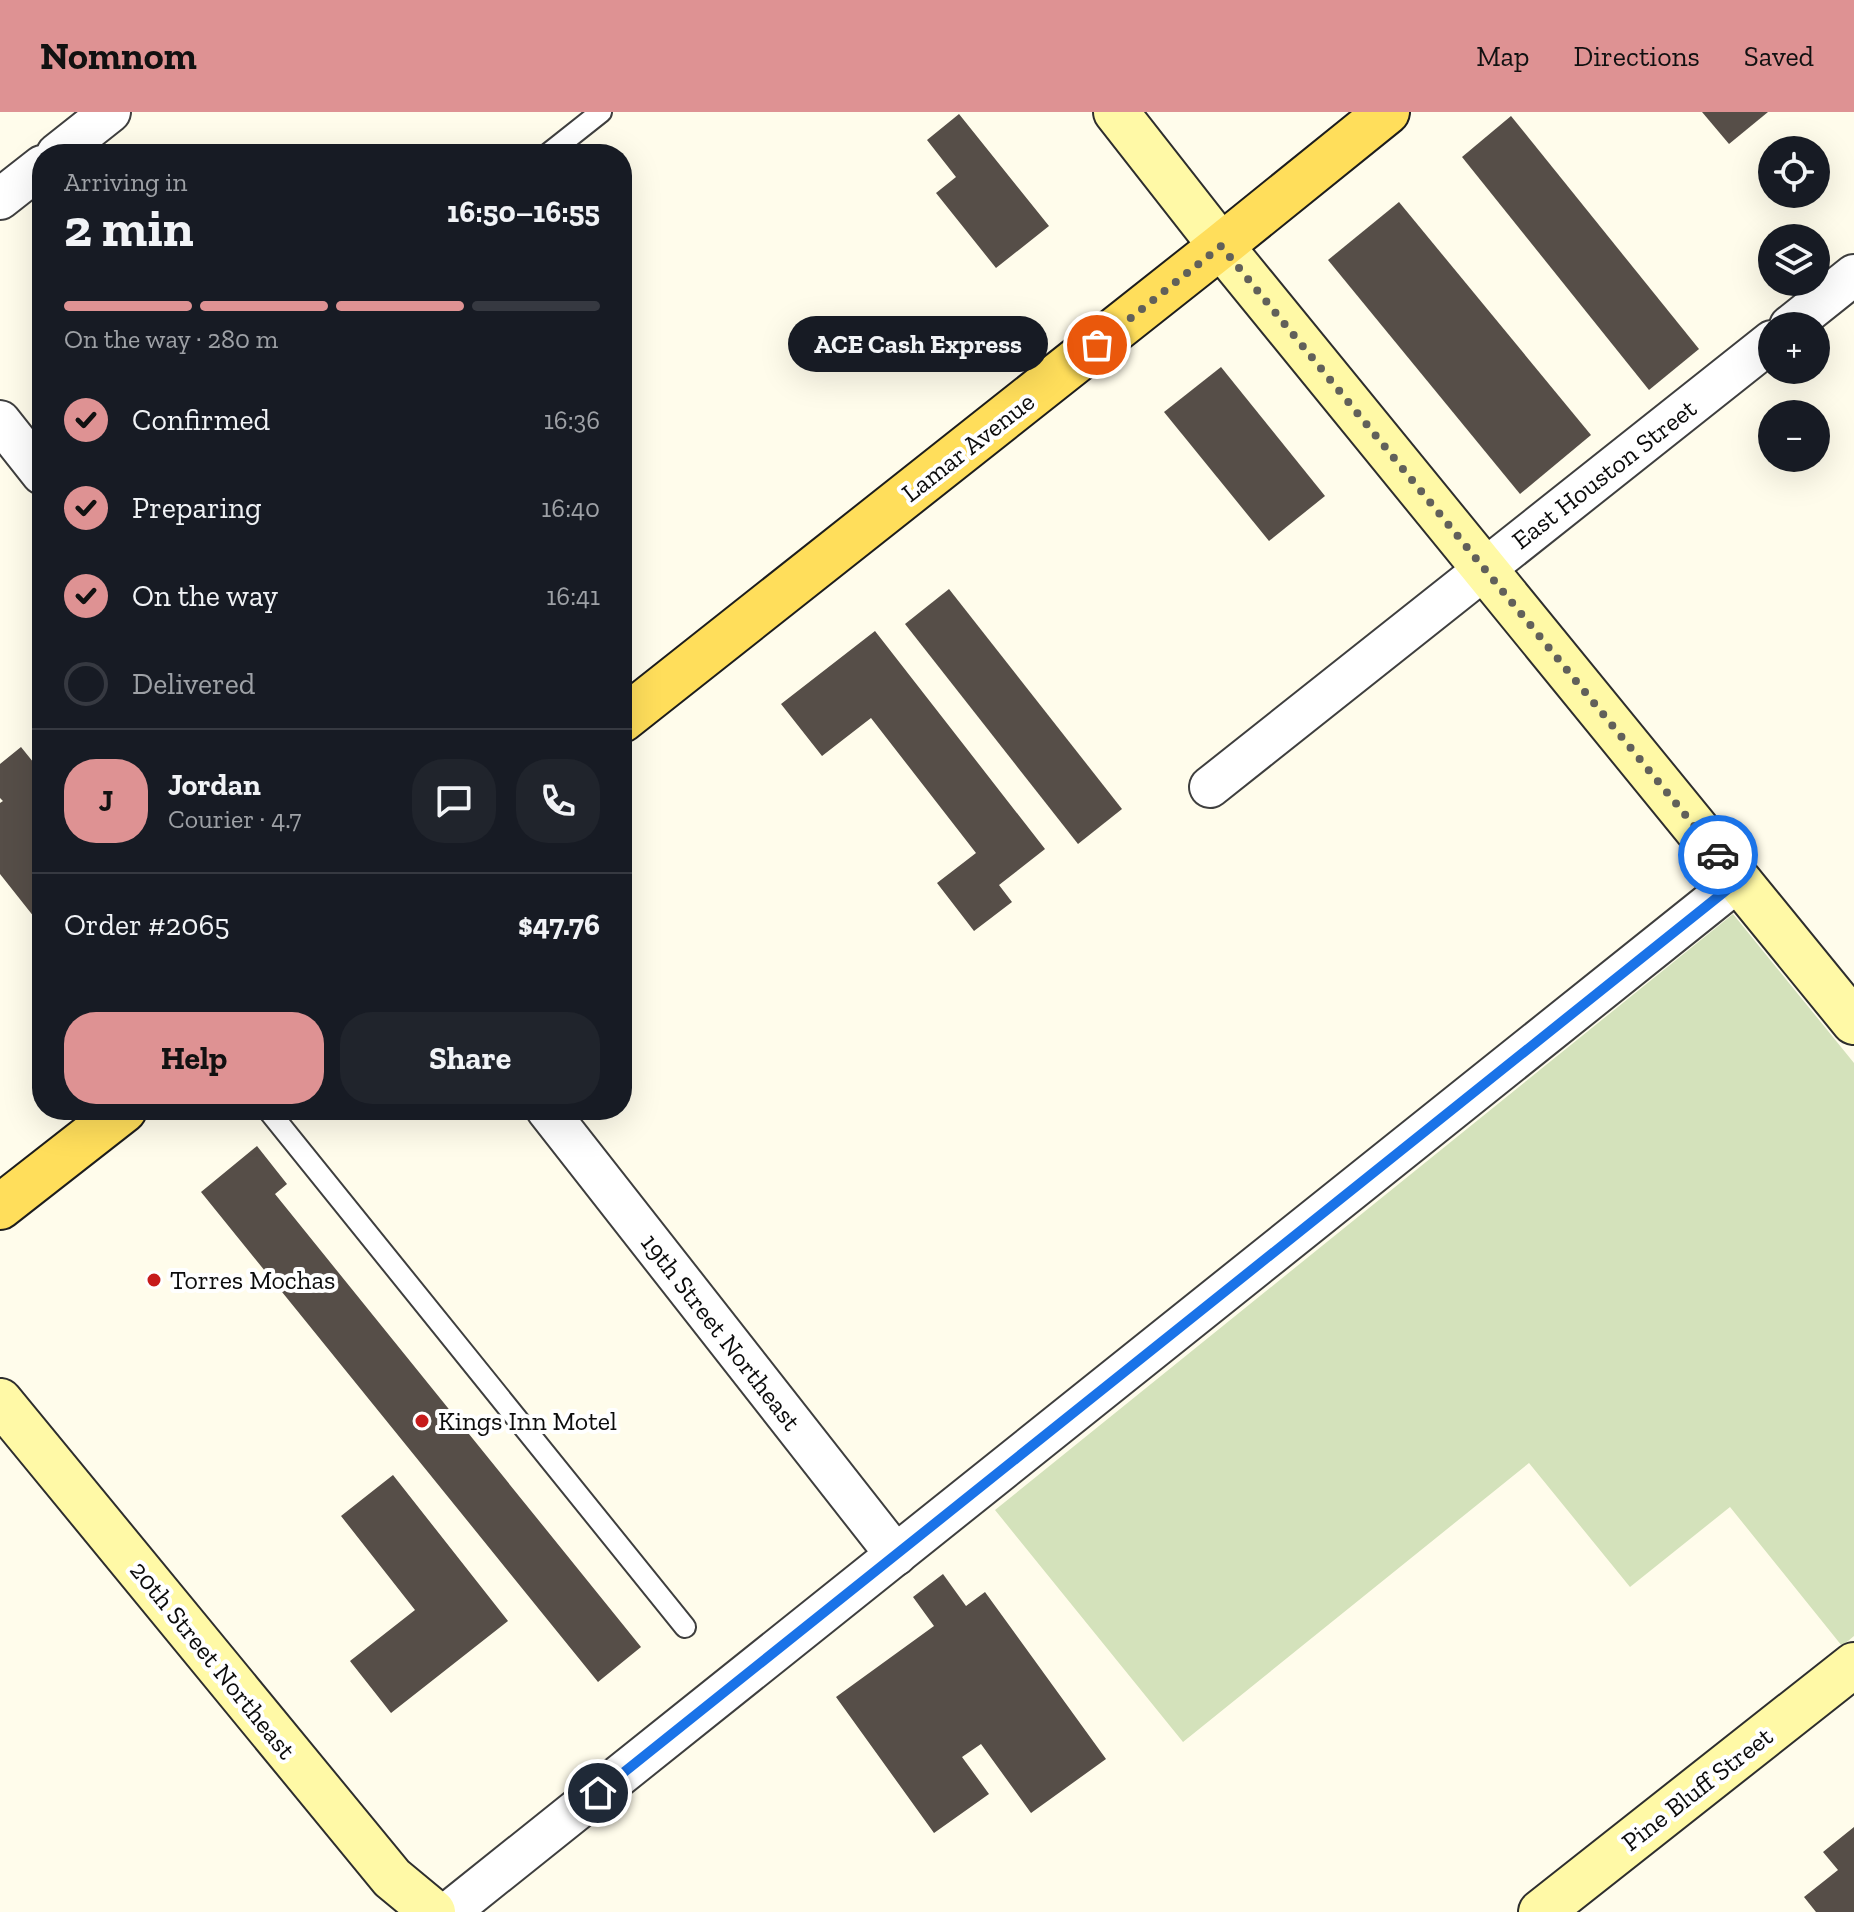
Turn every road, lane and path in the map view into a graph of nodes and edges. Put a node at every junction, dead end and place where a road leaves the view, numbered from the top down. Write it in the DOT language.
graph roads {
  1 [pos="110,112"];
  2 [pos="601,112"];
  3 [pos="1116,112"];
  4 [pos="1387,112"];
  5 [pos="70,144"];
  6 [pos="561,144"];
  7 [pos="32,174"];
  8 [pos="0,199"];
  9 [pos="1221,246"];
  10 [pos="1854,275"];
  11 [pos="1808,312"];
  12 [pos="1758,352"];
  13 [pos="0,421"];
  14 [pos="32,461"];
  15 [pos="1485,569"];
  16 [pos="632,712"];
  17 [pos="1210,787"];
  18 [pos="1739,880"];
  19 [pos="1851,1012"];
  20 [pos="111,1120"];
  21 [pos="276,1120"];
  22 [pos="555,1120"];
  23 [pos="0,1207"];
  24 [pos="0,1401"];
  25 [pos="896,1555"];
  26 [pos="685,1627"];
  27 [pos="1854,1665"];
  28 [pos="433,1912"];
  29 [pos="449,1912"];
  30 [pos="1541,1912"];
  1 -- 5 [label="street"];
  2 -- 6 [label="lane"];
  3 -- 9 [label="street"];
  4 -- 9 [label="main road, Lamar Avenue"];
  7 -- 8 [label="street"];
  9 -- 15 [label="street"];
  9 -- 16 [label="main road, Lamar Avenue"];
  10 -- 11 [label="street"];
  12 -- 15 [label="street, East Houston Street"];
  13 -- 14 [label="street"];
  15 -- 17 [label="street, East Houston Street"];
  15 -- 18 [label="street"];
  18 -- 19 [label="street"];
  18 -- 25 [label="street"];
  20 -- 23 [label="main road"];
  21 -- 26 [label="lane"];
  22 -- 25 [label="street, 19th Street Northeast"];
  24 -- 28 [label="street, 20th Street Northeast"];
  25 -- 29 [label="street"];
  27 -- 30 [label="street, Pine Bluff Street"];
}
